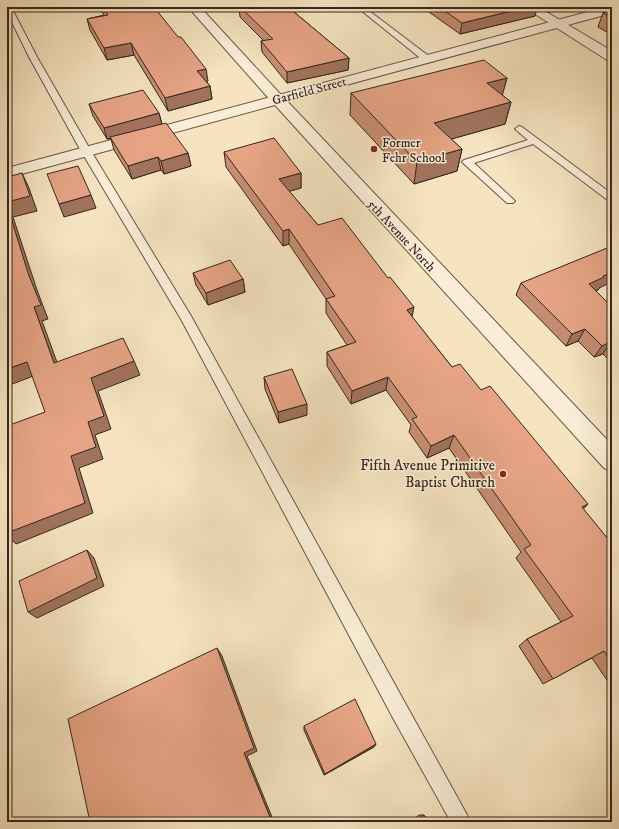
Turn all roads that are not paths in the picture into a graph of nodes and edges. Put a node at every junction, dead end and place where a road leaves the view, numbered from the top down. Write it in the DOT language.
graph roads {
  1 [pos="8,7"];
  2 [pos="194,7"];
  3 [pos="360,7"];
  4 [pos="530,7"];
  5 [pos="612,9"];
  6 [pos="558,24"];
  7 [pos="612,57"];
  8 [pos="427,59"];
  9 [pos="277,99"];
  10 [pos="519,129"];
  11 [pos="534,141"];
  12 [pos="86,151"];
  13 [pos="7,172"];
  14 [pos="612,200"];
  15 [pos="510,201"];
  16 [pos="612,461"];
  17 [pos="460,822"];
  1 -- 12 [label="lane"];
  2 -- 9 [label="street, 5th Avenue North"];
  3 -- 8 [label="lane"];
  4 -- 6 [label="street"];
  5 -- 6 [label="street, Garfield Street"];
  6 -- 7 [label="street"];
  6 -- 8 [label="street, Garfield Street"];
  8 -- 9 [label="street, Garfield Street"];
  9 -- 12 [label="street, Garfield Street"];
  9 -- 16 [label="street, 5th Avenue North"];
  10 -- 11 [label="lane"];
  11 -- 14 [label="lane"];
  11 -- 15 [label="lane"];
  12 -- 13 [label="street, Garfield Street"];
  12 -- 17 [label="lane"];
}
